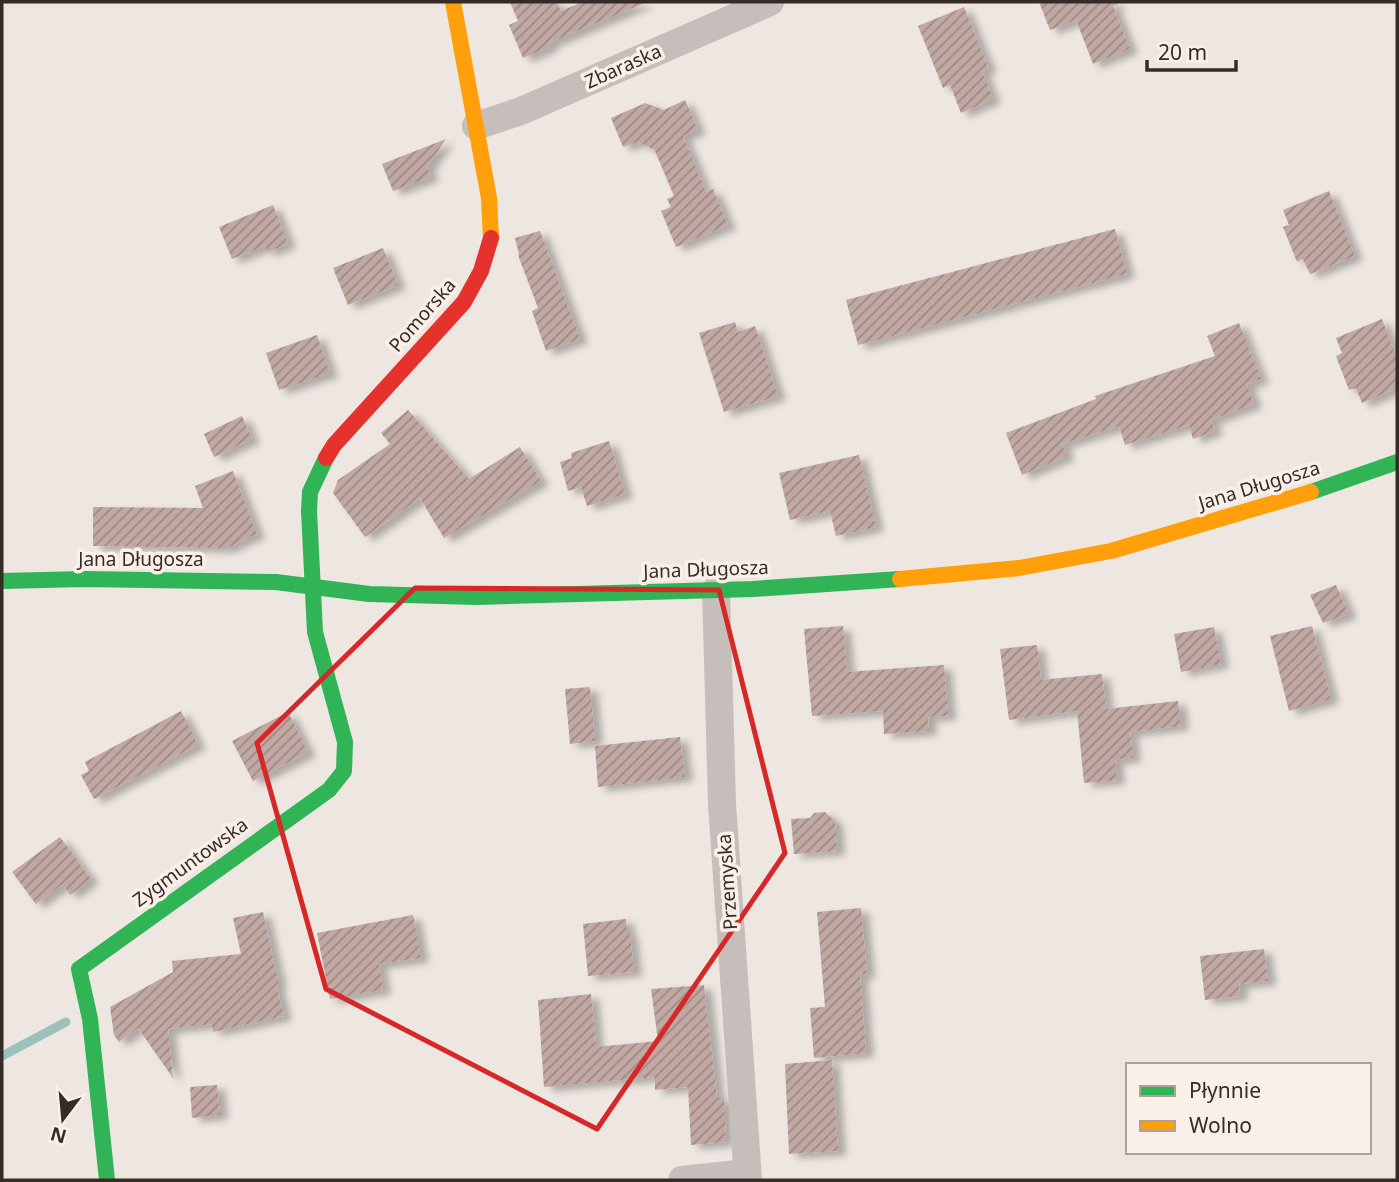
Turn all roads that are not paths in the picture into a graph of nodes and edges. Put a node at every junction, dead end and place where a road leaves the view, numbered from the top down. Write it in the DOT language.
graph roads {
  1 [pos="453,2"];
  2 [pos="770,2"];
  3 [pos="476,126"];
  4 [pos="1397,462"];
  5 [pos="2,581"];
  6 [pos="312,587"];
  7 [pos="716,590"];
  8 [pos="747,1177"];
  9 [pos="107,1180"];
  10 [pos="682,1180"];
  1 -- 3 [label="street, Pomorska"];
  2 -- 3 [label="street, Zbaraska"];
  3 -- 6 [label="street, Pomorska"];
  4 -- 7 [label="street, Jana Długosza"];
  5 -- 6 [label="street, Jana Długosza"];
  6 -- 7 [label="street, Jana Długosza"];
  6 -- 9 [label="street, Zygmuntowska"];
  7 -- 8 [label="street, Przemyska"];
  8 -- 10 [label="street, Przemyska"];
}
